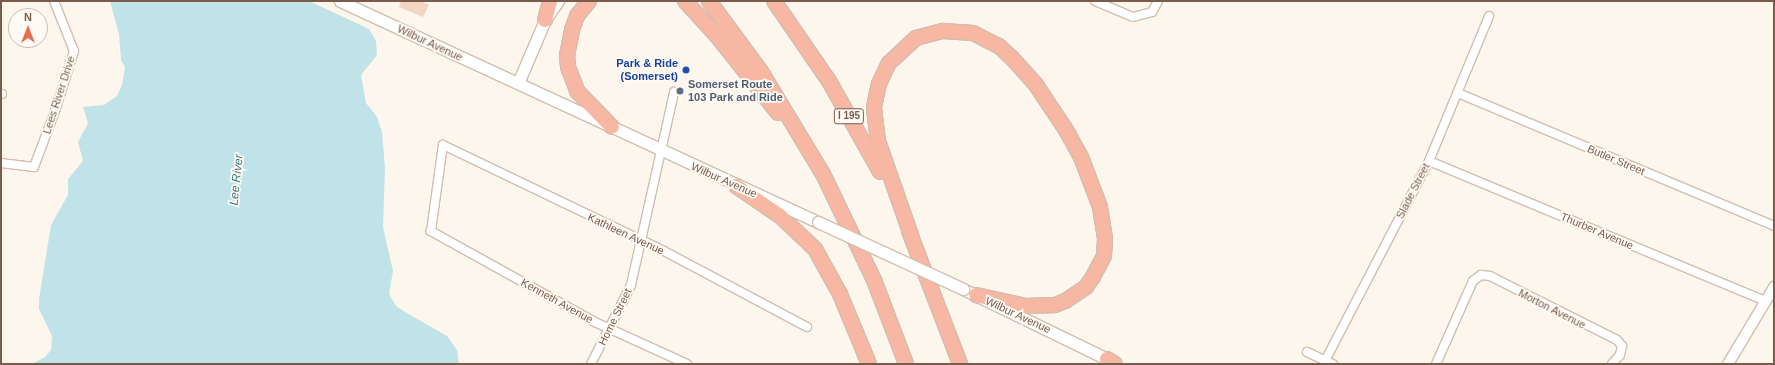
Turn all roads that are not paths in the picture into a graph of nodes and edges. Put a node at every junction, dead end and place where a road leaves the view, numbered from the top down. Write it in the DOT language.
graph roads {
  1 [pos="54,1"];
  2 [pos="340,1"];
  3 [pos="550,1"];
  4 [pos="558,1"];
  5 [pos="589,1"];
  6 [pos="685,1"];
  7 [pos="710,1"];
  8 [pos="774,1"];
  9 [pos="1095,1"];
  10 [pos="1158,1"];
  11 [pos="1489,16"];
  12 [pos="544,20"];
  13 [pos="518,84"];
  14 [pos="674,92"];
  15 [pos="1458,93"];
  16 [pos="612,127"];
  17 [pos="443,145"];
  18 [pos="662,151"];
  19 [pos="1429,161"];
  20 [pos="1,164"];
  21 [pos="823,174"];
  22 [pos="736,186"];
  23 [pos="1774,226"];
  24 [pos="912,238"];
  25 [pos="642,242"];
  26 [pos="1774,287"];
  27 [pos="970,292"];
  28 [pos="1766,301"];
  29 [pos="945,321"];
  30 [pos="807,327"];
  31 [pos="610,328"];
  32 [pos="1308,352"];
  33 [pos="1326,360"];
  34 [pos="1111,361"];
  35 [pos="591,364"];
  36 [pos="687,364"];
  37 [pos="869,364"];
  38 [pos="906,364"];
  39 [pos="960,364"];
  40 [pos="965,364"];
  41 [pos="1333,364"];
  42 [pos="1436,364"];
  43 [pos="1612,364"];
  44 [pos="1728,364"];
  1 -- 20 [label="street, Lees River Drive"];
  2 -- 13 [label="main road, Wilbur Avenue"];
  3 -- 12 [label="highway"];
  4 -- 12 [label="main road"];
  5 -- 16 [label="highway"];
  6 -- 21 [label="highway"];
  7 -- 21 [label="highway"];
  8 -- 24 [label="highway, I 195"];
  9 -- 10 [label="street"];
  11 -- 15 [label="street, Slade Street"];
  12 -- 13 [label="main road"];
  13 -- 16 [label="main road, Wilbur Avenue"];
  14 -- 18 [label="street, Home Street"];
  15 -- 19 [label="street, Slade Street"];
  15 -- 23 [label="street, Butler Street"];
  16 -- 18 [label="main road, Wilbur Avenue"];
  17 -- 25 [label="street, Kathleen Avenue"];
  17 -- 31 [label="street, Kenneth Avenue"];
  18 -- 22 [label="main road, Wilbur Avenue"];
  18 -- 25 [label="street, Home Street"];
  19 -- 28 [label="street, Thurber Avenue"];
  19 -- 33 [label="street, Slade Street"];
  21 -- 38 [label="highway"];
  22 -- 27 [label="main road, Wilbur Avenue, bridge"];
  22 -- 37 [label="highway"];
  24 -- 27 [label="highway"];
  24 -- 29 [label="highway, I 195"];
  25 -- 30 [label="street, Kathleen Avenue"];
  25 -- 31 [label="street, Home Street"];
  26 -- 28 [label="street"];
  27 -- 34 [label="main road, Wilbur Avenue"];
  28 -- 44 [label="street"];
  29 -- 39 [label="highway, I 195"];
  29 -- 40 [label="highway"];
  31 -- 35 [label="street, Home Street"];
  31 -- 36 [label="street, Kenneth Avenue"];
  32 -- 33 [label="street"];
  33 -- 41 [label="street"];
  42 -- 43 [label="street, Morton Avenue"];
}
